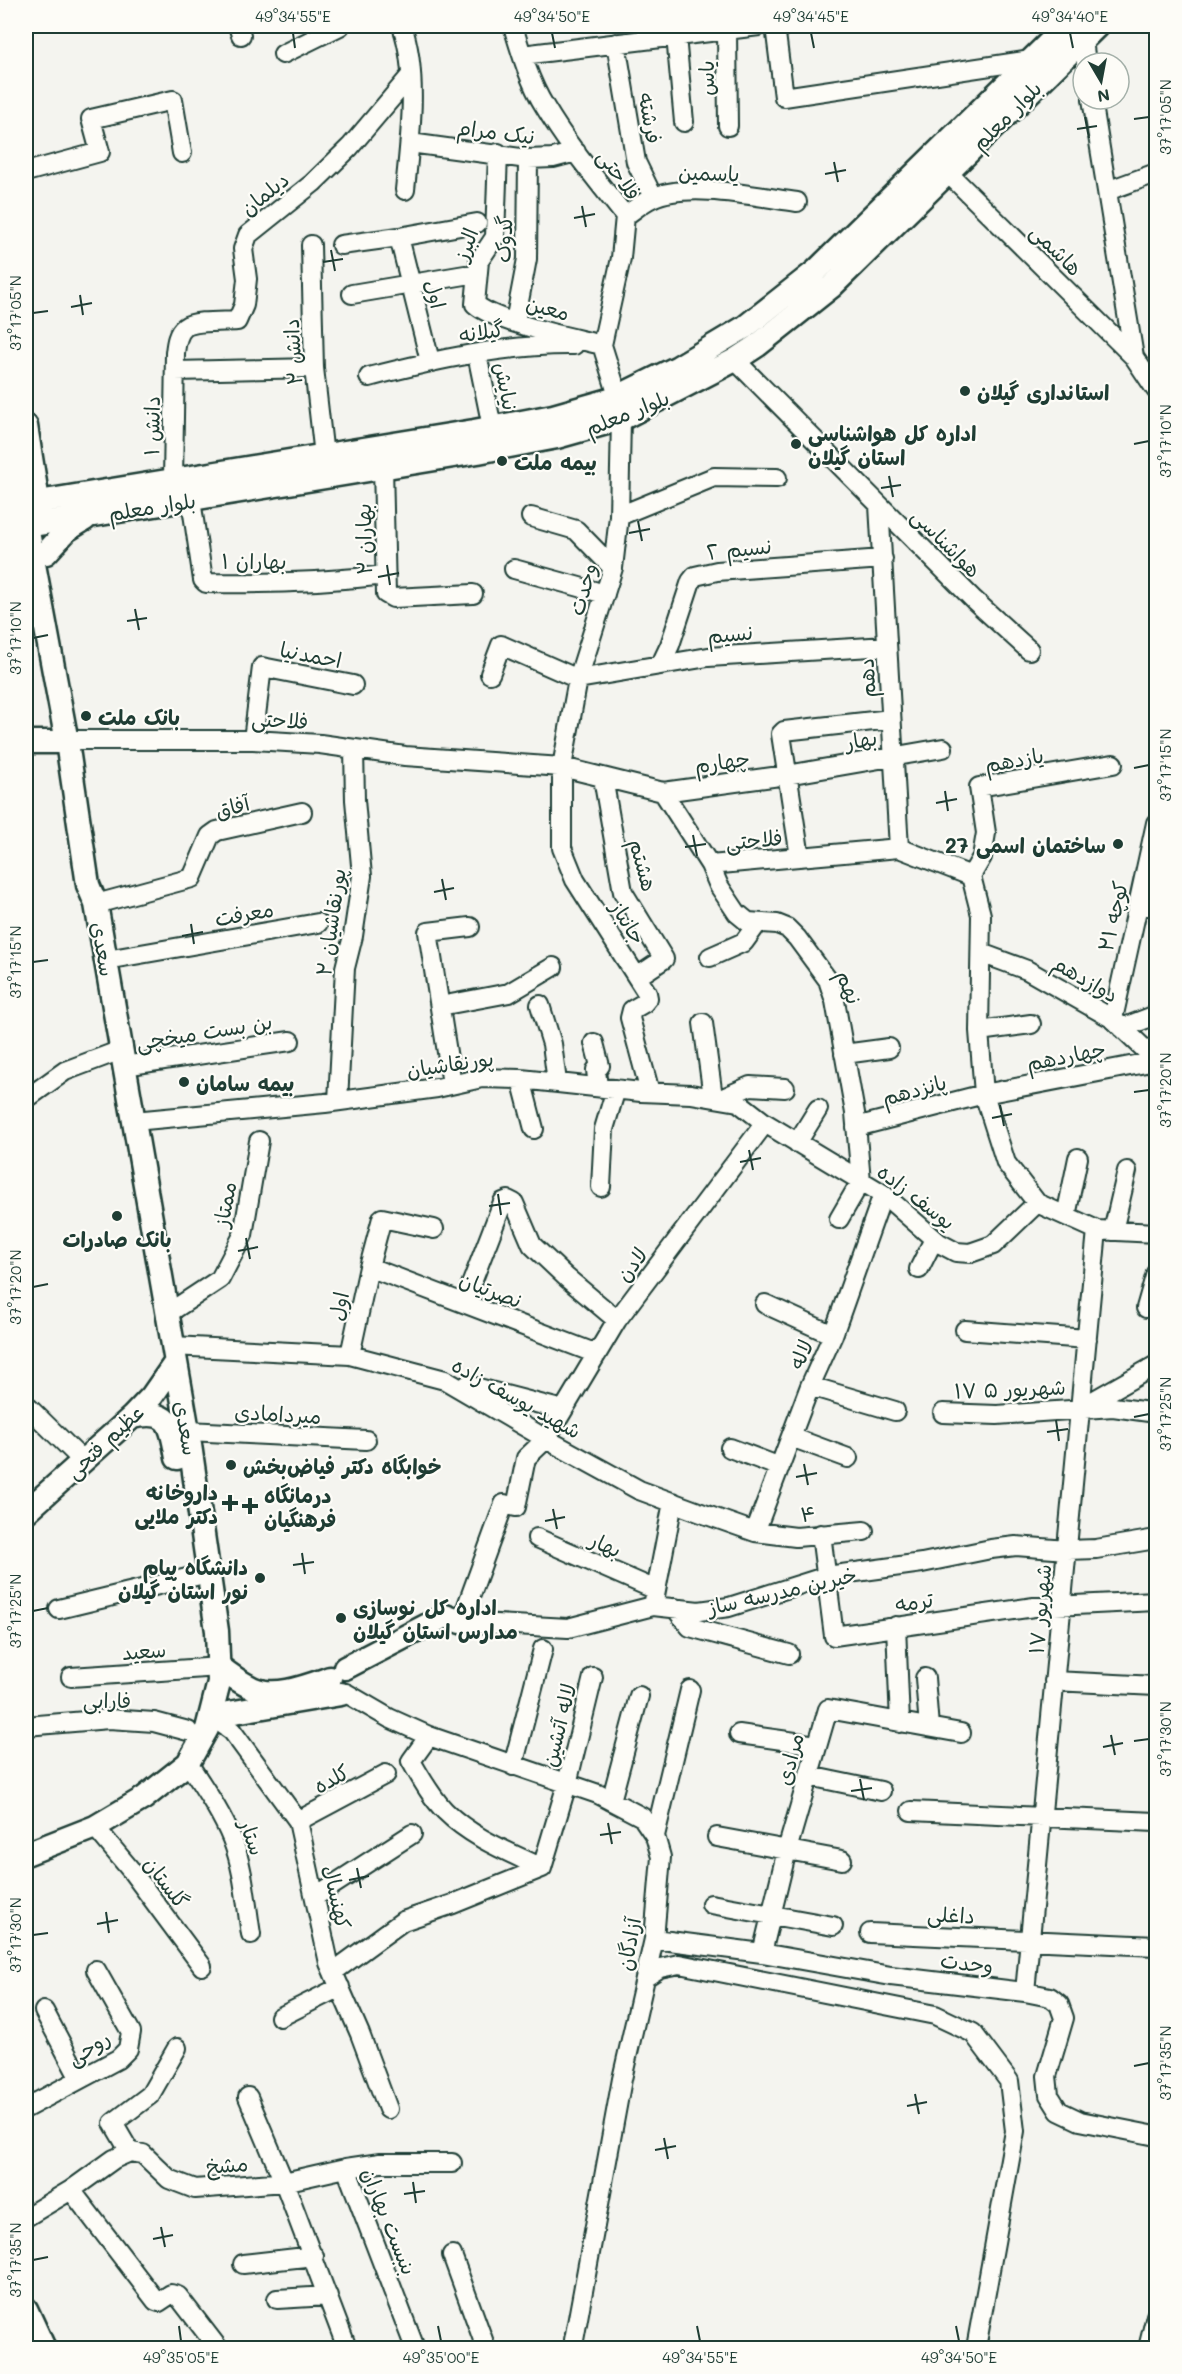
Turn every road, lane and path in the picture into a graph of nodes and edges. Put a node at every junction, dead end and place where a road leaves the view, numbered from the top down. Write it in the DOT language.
graph roads {
  1 [pos="340,26"];
  2 [pos="402,26"];
  3 [pos="513,26"];
  4 [pos="759,26"];
  5 [pos="775,26"];
  6 [pos="718,29"];
  7 [pos="1081,29"];
  8 [pos="637,33"];
  9 [pos="676,36"];
  10 [pos="616,43"];
  11 [pos="1084,51"];
  12 [pos="283,54"];
  13 [pos="522,55"];
  14 [pos="1031,60"];
  15 [pos="411,75"];
  16 [pos="1094,111"];
  17 [pos="684,123"];
  18 [pos="728,126"];
  19 [pos="410,143"];
  20 [pos="576,152"];
  21 [pos="182,153"];
  22 [pos="498,153"];
  23 [pos="528,159"];
  24 [pos="26,172"];
  25 [pos="948,173"];
  26 [pos="1156,173"];
  27 [pos="405,190"];
  28 [pos="1107,190"];
  29 [pos="653,197"];
  30 [pos="797,202"];
  31 [pos="625,216"];
  32 [pos="477,224"];
  33 [pos="399,237"];
  34 [pos="341,244"];
  35 [pos="311,245"];
  36 [pos="465,275"];
  37 [pos="411,284"];
  38 [pos="352,294"];
  39 [pos="483,311"];
  40 [pos="516,322"];
  41 [pos="602,345"];
  42 [pos="477,354"];
  43 [pos="1134,357"];
  44 [pos="735,360"];
  45 [pos="430,361"];
  46 [pos="314,368"];
  47 [pos="175,371"];
  48 [pos="369,377"];
  49 [pos="1156,390"];
  50 [pos="618,396"];
  51 [pos="621,419"];
  52 [pos="26,426"];
  53 [pos="492,427"];
  54 [pos="324,456"];
  55 [pos="384,467"];
  56 [pos="777,478"];
  57 [pos="173,481"];
  58 [pos="191,500"];
  59 [pos="32,503"];
  60 [pos="879,505"];
  61 [pos="619,516"];
  62 [pos="90,517"];
  63 [pos="531,517"];
  64 [pos="31,524"];
  65 [pos="46,554"];
  66 [pos="882,560"];
  67 [pos="613,568"];
  68 [pos="514,569"];
  69 [pos="386,575"];
  70 [pos="473,594"];
  71 [pos="605,594"];
  72 [pos="887,646"];
  73 [pos="1029,650"];
  74 [pos="661,664"];
  75 [pos="490,674"];
  76 [pos="578,679"];
  77 [pos="352,685"];
  78 [pos="891,719"];
  79 [pos="253,740"];
  80 [pos="72,741"];
  81 [pos="26,742"];
  82 [pos="943,748"];
  83 [pos="354,749"];
  84 [pos="894,756"];
  85 [pos="1113,764"];
  86 [pos="562,767"];
  87 [pos="788,775"];
  88 [pos="603,778"];
  89 [pos="663,792"];
  90 [pos="302,812"];
  91 [pos="1156,826"];
  92 [pos="899,848"];
  93 [pos="800,857"];
  94 [pos="710,865"];
  95 [pos="971,876"];
  96 [pos="1138,903"];
  97 [pos="96,904"];
  98 [pos="1156,908"];
  99 [pos="318,923"];
  100 [pos="758,924"];
  101 [pos="470,927"];
  102 [pos="981,953"];
  103 [pos="710,957"];
  104 [pos="106,960"];
  105 [pos="553,967"];
  106 [pos="637,976"];
  107 [pos="540,1005"];
  108 [pos="440,1006"];
  109 [pos="1156,1015"];
  110 [pos="703,1023"];
  111 [pos="1118,1023"];
  112 [pos="1031,1024"];
  113 [pos="979,1031"];
  114 [pos="290,1041"];
  115 [pos="594,1043"];
  116 [pos="889,1048"];
  117 [pos="844,1054"];
  118 [pos="123,1058"];
  119 [pos="1156,1060"];
  120 [pos="521,1079"];
  121 [pos="556,1083"];
  122 [pos="452,1084"];
  123 [pos="607,1088"];
  124 [pos="785,1088"];
  125 [pos="650,1092"];
  126 [pos="984,1094"];
  127 [pos="718,1098"];
  128 [pos="26,1099"];
  129 [pos="338,1101"];
  130 [pos="818,1109"];
  131 [pos="134,1121"];
  132 [pos="765,1124"];
  133 [pos="856,1127"];
  134 [pos="534,1130"];
  135 [pos="259,1141"];
  136 [pos="797,1143"];
  137 [pos="1078,1158"];
  138 [pos="1127,1171"];
  139 [pos="861,1180"];
  140 [pos="601,1186"];
  141 [pos="883,1194"];
  142 [pos="1037,1203"];
  143 [pos="1066,1216"];
  144 [pos="840,1220"];
  145 [pos="434,1229"];
  146 [pos="1105,1231"];
  147 [pos="1156,1233"];
  148 [pos="934,1239"];
  149 [pos="369,1267"];
  150 [pos="919,1269"];
  151 [pos="1156,1273"];
  152 [pos="464,1303"];
  153 [pos="765,1304"];
  154 [pos="1146,1308"];
  155 [pos="166,1314"];
  156 [pos="617,1320"];
  157 [pos="965,1330"];
  158 [pos="833,1335"];
  159 [pos="1087,1339"];
  160 [pos="173,1354"];
  161 [pos="597,1354"];
  162 [pos="350,1355"];
  163 [pos="1156,1365"];
  164 [pos="445,1380"];
  165 [pos="810,1386"];
  166 [pos="26,1405"];
  167 [pos="1079,1409"];
  168 [pos="563,1410"];
  169 [pos="896,1411"];
  170 [pos="943,1413"];
  171 [pos="1156,1413"];
  172 [pos="132,1417"];
  173 [pos="188,1431"];
  174 [pos="791,1437"];
  175 [pos="546,1439"];
  176 [pos="366,1440"];
  177 [pos="730,1448"];
  178 [pos="848,1458"];
  179 [pos="83,1461"];
  180 [pos="780,1467"];
  181 [pos="673,1502"];
  182 [pos="26,1512"];
  183 [pos="864,1531"];
  184 [pos="755,1532"];
  185 [pos="821,1534"];
  186 [pos="537,1538"];
  187 [pos="1156,1539"];
  188 [pos="1067,1550"];
  189 [pos="208,1573"];
  190 [pos="827,1576"];
  191 [pos="655,1598"];
  192 [pos="1156,1601"];
  193 [pos="1062,1604"];
  194 [pos="675,1608"];
  195 [pos="59,1610"];
  196 [pos="461,1622"];
  197 [pos="896,1626"];
  198 [pos="543,1649"];
  199 [pos="789,1654"];
  200 [pos="220,1667"];
  201 [pos="71,1677"];
  202 [pos="593,1677"];
  203 [pos="925,1678"];
  204 [pos="1054,1681"];
  205 [pos="345,1682"];
  206 [pos="1156,1686"];
  207 [pos="690,1690"];
  208 [pos="639,1696"];
  209 [pos="272,1699"];
  210 [pos="211,1716"];
  211 [pos="900,1723"];
  212 [pos="26,1726"];
  213 [pos="929,1727"];
  214 [pos="188,1731"];
  215 [pos="961,1733"];
  216 [pos="739,1734"];
  217 [pos="429,1736"];
  218 [pos="817,1745"];
  219 [pos="188,1763"];
  220 [pos="513,1766"];
  221 [pos="386,1774"];
  222 [pos="809,1776"];
  223 [pos="567,1784"];
  224 [pos="881,1791"];
  225 [pos="611,1801"];
  226 [pos="912,1811"];
  227 [pos="1042,1816"];
  228 [pos="298,1821"];
  229 [pos="1156,1822"];
  230 [pos="95,1827"];
  231 [pos="412,1834"];
  232 [pos="655,1836"];
  233 [pos="717,1837"];
  234 [pos="787,1850"];
  235 [pos="26,1854"];
  236 [pos="842,1860"];
  237 [pos="542,1868"];
  238 [pos="316,1896"];
  239 [pos="711,1905"];
  240 [pos="771,1915"];
  241 [pos="833,1926"];
  242 [pos="870,1933"];
  243 [pos="251,1934"];
  244 [pos="654,1939"];
  245 [pos="1030,1941"];
  246 [pos="1156,1946"];
  247 [pos="762,1953"];
  248 [pos="202,1966"];
  249 [pos="96,1970"];
  250 [pos="646,1977"];
  251 [pos="336,1979"];
  252 [pos="1025,1992"];
  253 [pos="44,2011"];
  254 [pos="280,2017"];
  255 [pos="177,2049"];
  256 [pos="80,2079"];
  257 [pos="248,2097"];
  258 [pos="26,2108"];
  259 [pos="388,2109"];
  260 [pos="1156,2136"];
  261 [pos="130,2152"];
  262 [pos="452,2163"];
  263 [pos="346,2168"];
  264 [pos="285,2181"];
  265 [pos="71,2190"];
  266 [pos="26,2217"];
  267 [pos="452,2255"];
  268 [pos="314,2256"];
  269 [pos="243,2264"];
  270 [pos="328,2296"];
  271 [pos="277,2299"];
  272 [pos="26,2309"];
  273 [pos="1156,2316"];
  274 [pos="1152,2344"];
  275 [pos="44,2349"];
  276 [pos="218,2349"];
  277 [pos="347,2349"];
  278 [pos="415,2349"];
  279 [pos="486,2349"];
  280 [pos="575,2349"];
  281 [pos="976,2349"];
  1 -- 12 [label="street"];
  2 -- 15 [label="street"];
  3 -- 13 [label="street, فلاحتی"];
  4 -- 6 [label="street"];
  5 -- 14 [label="street"];
  6 -- 9 [label="street"];
  6 -- 18 [label="street, یاس"];
  7 -- 11 [label="street"];
  7 -- 14 [label="main road, بلوار معلم"];
  7 -- 25 [label="main road, بلوار معلم"];
  8 -- 9 [label="street"];
  8 -- 10 [label="street"];
  9 -- 17 [label="street"];
  10 -- 13 [label="street"];
  10 -- 29 [label="street, فرشته"];
  13 -- 20 [label="street, فلاحتی"];
  14 -- 50 [label="main road, بلوار معلم"];
  15 -- 19 [label="street"];
  15 -- 47 [label="street, دیلمان"];
  16 -- 28 [label="street"];
  19 -- 22 [label="street, نیک مرام"];
  19 -- 27 [label="street"];
  20 -- 23 [label="street, نیک مرام"];
  20 -- 31 [label="street, فلاحتی"];
  21 -- 24 [label="street"];
  22 -- 23 [label="street, نیک مرام"];
  22 -- 39 [label="street, البرز"];
  23 -- 40 [label="street, گدوک"];
  25 -- 43 [label="street, هاشمی"];
  25 -- 44 [label="main road, بلوار معلم"];
  26 -- 28 [label="street"];
  28 -- 43 [label="street"];
  29 -- 30 [label="street, یاسمین"];
  29 -- 31 [label="street, یاسمین"];
  31 -- 41 [label="street, فلاحتی"];
  32 -- 33 [label="street"];
  33 -- 34 [label="street"];
  33 -- 37 [label="street, اول"];
  35 -- 46 [label="street, دانش ۲"];
  36 -- 37 [label="street"];
  37 -- 38 [label="street"];
  37 -- 45 [label="street, اول"];
  39 -- 40 [label="street, معین"];
  40 -- 41 [label="street, معین"];
  41 -- 42 [label="street, گیلانه"];
  41 -- 50 [label="street, فلاحتی"];
  42 -- 45 [label="street, گیلانه"];
  42 -- 53 [label="street, نیایش"];
  43 -- 49 [label="street"];
  44 -- 51 [label="main road, بلوار معلم"];
  44 -- 60 [label="street, هواشناسی"];
  45 -- 48 [label="street, گیلانه"];
  46 -- 47 [label="street"];
  46 -- 54 [label="street, دانش ۲"];
  47 -- 57 [label="street, دانش ۱"];
  50 -- 51 [label="main road"];
  50 -- 53 [label="main road, بلوار معلم"];
  51 -- 55 [label="main road, بلوار معلم"];
  51 -- 61 [label="street, وحدت"];
  52 -- 59 [label="main road, سعدی"];
  53 -- 54 [label="main road, بلوار معلم"];
  54 -- 57 [label="main road, بلوار معلم"];
  55 -- 58 [label="main road, بلوار معلم"];
  55 -- 69 [label="street, بهاران ۲"];
  56 -- 61 [label="street"];
  57 -- 59 [label="main road, بلوار معلم"];
  58 -- 62 [label="main road, بلوار معلم"];
  58 -- 69 [label="street, بهاران ۱"];
  59 -- 64 [label="main road, سعدی"];
  60 -- 66 [label="street, دهم"];
  60 -- 73 [label="street, هواشناسی"];
  61 -- 67 [label="street, وحدت"];
  62 -- 64 [label="main road, بلوار معلم"];
  62 -- 65 [label="main road"];
  63 -- 67 [label="street"];
  64 -- 65 [label="main road, سعدی"];
  64 -- 80 [label="main road, سعدی"];
  65 -- 80 [label="main road, سعدی"];
  66 -- 72 [label="street, دهم"];
  66 -- 74 [label="street, نسیم ٢"];
  67 -- 71 [label="street, وحدت"];
  68 -- 71 [label="street"];
  69 -- 70 [label="street, بهاران ۲"];
  71 -- 76 [label="street, وحدت"];
  72 -- 74 [label="street, نسیم"];
  72 -- 78 [label="street, دهم"];
  74 -- 76 [label="street, نسیم"];
  75 -- 76 [label="street"];
  76 -- 86 [label="street, وحدت"];
  77 -- 79 [label="street, احمدنیا"];
  78 -- 84 [label="street, دهم"];
  78 -- 87 [label="street"];
  79 -- 80 [label="street, فلاحتی"];
  79 -- 83 [label="street, فلاحتی"];
  80 -- 81 [label="main road"];
  80 -- 97 [label="main road, سعدی"];
  82 -- 84 [label="street, بهار"];
  83 -- 86 [label="street, فلاحتی"];
  83 -- 129 [label="street, پورنقاشیان ۲"];
  84 -- 87 [label="street, بهار"];
  84 -- 92 [label="street, دهم"];
  85 -- 95 [label="street, یازدهم"];
  86 -- 88 [label="street, فلاحتی"];
  86 -- 106 [label="street, جانباز"];
  87 -- 89 [label="street, چهارم"];
  87 -- 93 [label="street"];
  88 -- 89 [label="street, فلاحتی"];
  88 -- 106 [label="street, هشتم"];
  89 -- 94 [label="street, فلاحتی"];
  90 -- 97 [label="street, آفاق"];
  91 -- 96 [label="street, کوچه ۲۱"];
  92 -- 93 [label="street, فلاحتی"];
  92 -- 95 [label="street, فلاحتی"];
  93 -- 94 [label="street, فلاحتی"];
  94 -- 100 [label="street, نهم"];
  95 -- 102 [label="street"];
  96 -- 98 [label="street"];
  96 -- 111 [label="street, کوچه ۲۱"];
  97 -- 104 [label="main road, سعدی"];
  99 -- 104 [label="street, معرفت"];
  100 -- 103 [label="street"];
  100 -- 117 [label="street, نهم"];
  101 -- 108 [label="street"];
  102 -- 111 [label="street, دوازدهم"];
  102 -- 113 [label="street"];
  104 -- 118 [label="main road, سعدی"];
  105 -- 108 [label="street"];
  106 -- 125 [label="street, جانباز"];
  107 -- 121 [label="street"];
  108 -- 122 [label="street"];
  109 -- 111 [label="street"];
  110 -- 127 [label="street"];
  111 -- 119 [label="street, دوازدهم"];
  112 -- 113 [label="street"];
  113 -- 126 [label="street"];
  114 -- 118 [label="street, بن بست میخچی"];
  115 -- 123 [label="street"];
  116 -- 117 [label="street"];
  117 -- 133 [label="street, نهم"];
  118 -- 128 [label="street, بن بست میخچی"];
  118 -- 131 [label="main road, سعدی"];
  119 -- 126 [label="street, چهاردهم"];
  120 -- 121 [label="street, پورنقاشیان"];
  120 -- 122 [label="street, پورنقاشیان"];
  120 -- 134 [label="street"];
  121 -- 123 [label="street, پورنقاشیان"];
  122 -- 129 [label="street, پورنقاشیان"];
  123 -- 125 [label="street, پورنقاشیان"];
  123 -- 140 [label="street"];
  124 -- 127 [label="street"];
  125 -- 127 [label="street, پورنقاشیان"];
  126 -- 133 [label="street, پانزدهم"];
  126 -- 142 [label="street"];
  127 -- 132 [label="street, پورنقاشیان"];
  129 -- 131 [label="street, پورنقاشیان"];
  130 -- 136 [label="street"];
  131 -- 155 [label="main road, سعدی"];
  132 -- 136 [label="street, یوسف زاده"];
  132 -- 156 [label="street, لادن"];
  133 -- 139 [label="street, نهم"];
  135 -- 155 [label="street, ممتاز"];
  136 -- 139 [label="street, یوسف زاده"];
  137 -- 143 [label="street"];
  138 -- 146 [label="street, ۱۷ شهریور"];
  139 -- 141 [label="street, یوسف زاده"];
  139 -- 144 [label="street"];
  141 -- 148 [label="street, یوسف زاده"];
  141 -- 158 [label="street, لاله"];
  142 -- 143 [label="street"];
  142 -- 148 [label="street, یوسف زاده"];
  143 -- 146 [label="street"];
  145 -- 149 [label="street, اول"];
  146 -- 147 [label="street"];
  146 -- 159 [label="street, ۱۷ شهریور"];
  148 -- 150 [label="street"];
  149 -- 152 [label="street, نصرتیان"];
  149 -- 162 [label="street, اول"];
  151 -- 154 [label="street"];
  152 -- 156 [label="street"];
  152 -- 161 [label="street, نصرتیان"];
  153 -- 158 [label="street"];
  155 -- 160 [label="main road, سعدی"];
  156 -- 161 [label="street, لادن"];
  157 -- 159 [label="street"];
  158 -- 165 [label="street, لاله"];
  159 -- 167 [label="street, ۱۷ شهریور"];
  160 -- 162 [label="street, شهید یوسف زاده"];
  160 -- 172 [label="main road, عظیم فتحی"];
  160 -- 173 [label="main road, سعدی"];
  161 -- 168 [label="street, لادن"];
  162 -- 164 [label="street, شهید یوسف زاده"];
  163 -- 167 [label="street"];
  164 -- 168 [label="street"];
  164 -- 175 [label="street, شهید یوسف زاده"];
  165 -- 169 [label="street"];
  165 -- 174 [label="street, لاله"];
  166 -- 179 [label="street"];
  167 -- 170 [label="street, ۱۷ شهریور ۵"];
  167 -- 171 [label="street, ۱۷ شهریور ۵"];
  167 -- 188 [label="street, ۱۷ شهریور"];
  168 -- 175 [label="street, لادن"];
  172 -- 179 [label="main road, عظیم فتحی"];
  172 -- 189 [label="main road"];
  173 -- 176 [label="street, میردامادی"];
  173 -- 189 [label="main road, سعدی"];
  174 -- 178 [label="street"];
  174 -- 180 [label="street, لاله"];
  175 -- 181 [label="street, شهید یوسف زاده"];
  175 -- 196 [label="street, لادن"];
  177 -- 180 [label="street"];
  179 -- 182 [label="main road, عظیم فتحی"];
  180 -- 184 [label="street, لاله"];
  181 -- 184 [label="street, شهید یوسف زاده"];
  181 -- 191 [label="street"];
  183 -- 185 [label="street, ۴"];
  184 -- 185 [label="street, ۴"];
  185 -- 190 [label="street"];
  186 -- 191 [label="street, بهار"];
  187 -- 188 [label="street, خیرین مدرسه ساز"];
  188 -- 190 [label="street, خیرین مدرسه ساز"];
  188 -- 193 [label="street, ۱۷ شهریور"];
  189 -- 195 [label="street"];
  189 -- 200 [label="main road, سعدی"];
  190 -- 194 [label="street, خیرین مدرسه ساز"];
  190 -- 197 [label="street, ترمه"];
  191 -- 194 [label="street, خیرین مدرسه ساز"];
  191 -- 196 [label="street, خیرین مدرسه ساز"];
  192 -- 193 [label="street, ترمه"];
  193 -- 197 [label="street, ترمه"];
  193 -- 204 [label="street, ۱۷ شهریور"];
  194 -- 199 [label="street"];
  196 -- 205 [label="main road"];
  197 -- 211 [label="street"];
  198 -- 220 [label="street"];
  200 -- 201 [label="street, سعید"];
  200 -- 209 [label="main road"];
  200 -- 210 [label="main road, سعدی"];
  202 -- 223 [label="street, لاله آتشین"];
  203 -- 213 [label="street"];
  204 -- 206 [label="street"];
  204 -- 227 [label="street, ۱۷ شهریور"];
  205 -- 209 [label="main road"];
  205 -- 217 [label="street"];
  207 -- 232 [label="street"];
  208 -- 225 [label="street"];
  209 -- 210 [label="main road"];
  210 -- 219 [label="main road, سعدی"];
  210 -- 228 [label="street, کهنسال"];
  211 -- 213 [label="street, مرادی"];
  211 -- 218 [label="street, مرادی"];
  212 -- 214 [label="street, فارابی"];
  213 -- 215 [label="street, مرادی"];
  216 -- 218 [label="street"];
  217 -- 220 [label="street"];
  217 -- 237 [label="street"];
  218 -- 222 [label="street, مرادی"];
  219 -- 230 [label="main road, سعدی"];
  219 -- 243 [label="street, ستار"];
  220 -- 223 [label="street"];
  221 -- 228 [label="street, کلده"];
  222 -- 224 [label="street"];
  222 -- 234 [label="street, مرادی"];
  223 -- 225 [label="street"];
  223 -- 237 [label="street, لاله آتشین"];
  225 -- 232 [label="street"];
  226 -- 227 [label="street"];
  227 -- 229 [label="street"];
  227 -- 245 [label="street, ۱۷ شهریور"];
  228 -- 238 [label="street, کهنسال"];
  230 -- 235 [label="main road, سعدی"];
  230 -- 248 [label="street, گلستان"];
  231 -- 238 [label="street"];
  232 -- 244 [label="street, آزادگان"];
  233 -- 234 [label="street"];
  234 -- 236 [label="street"];
  234 -- 240 [label="street, مرادی"];
  237 -- 251 [label="street"];
  238 -- 251 [label="street, کهنسال"];
  239 -- 240 [label="street"];
  240 -- 241 [label="street"];
  240 -- 247 [label="street, مرادی"];
  242 -- 245 [label="street, داغلی"];
  244 -- 247 [label="street, وحدت"];
  244 -- 250 [label="street, آزادگان"];
  245 -- 246 [label="street, داغلی"];
  245 -- 252 [label="street, ۱۷ شهریور"];
  247 -- 252 [label="street, وحدت"];
  249 -- 256 [label="street, روحی"];
  250 -- 280 [label="street, آزادگان"];
  250 -- 281 [label="street"];
  251 -- 254 [label="street"];
  251 -- 259 [label="street, کهنسال"];
  252 -- 260 [label="street, وحدت"];
  253 -- 256 [label="street"];
  255 -- 261 [label="street"];
  256 -- 258 [label="street, روحی"];
  257 -- 264 [label="street"];
  261 -- 264 [label="street, مشخ"];
  261 -- 265 [label="street"];
  262 -- 263 [label="street"];
  263 -- 264 [label="street, بنبست بهاران"];
  263 -- 278 [label="street, بنبست بهاران"];
  264 -- 268 [label="street"];
  265 -- 266 [label="street"];
  265 -- 276 [label="street"];
  267 -- 279 [label="street"];
  268 -- 269 [label="street"];
  268 -- 270 [label="street"];
  270 -- 271 [label="street"];
  270 -- 277 [label="street"];
  272 -- 275 [label="main road"];
  273 -- 274 [label="street"];
}
